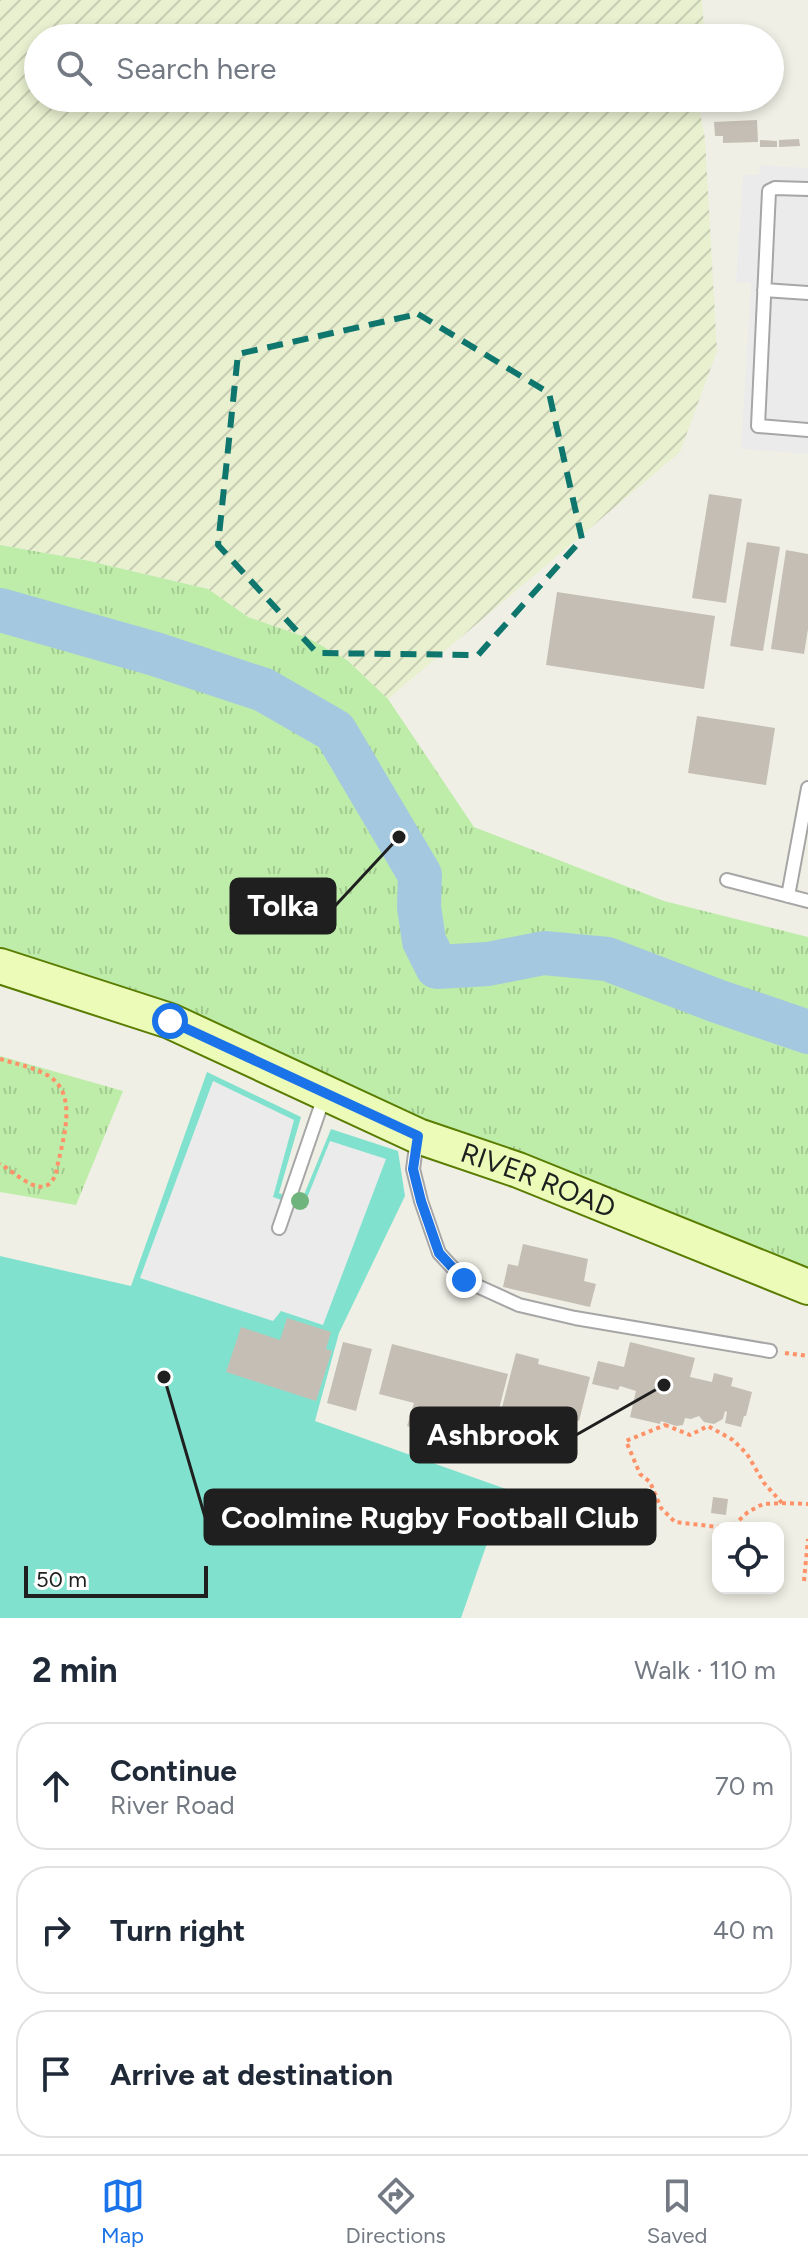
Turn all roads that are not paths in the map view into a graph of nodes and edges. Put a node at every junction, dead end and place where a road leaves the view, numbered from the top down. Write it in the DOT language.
graph roads {
  1 [pos="808,189"];
  2 [pos="764,290"];
  3 [pos="808,293"];
  4 [pos="808,430"];
  5 [pos="808,788"];
  6 [pos="727,880"];
  7 [pos="788,896"];
  8 [pos="808,901"];
  9 [pos="0,966"];
  10 [pos="325,1094"];
  11 [pos="418,1136"];
  12 [pos="279,1228"];
  13 [pos="808,1287"];
  14 [pos="770,1351"];
  1 -- 2 [label="lane"];
  2 -- 3 [label="lane"];
  2 -- 4 [label="lane"];
  5 -- 7 [label="lane"];
  6 -- 7 [label="lane"];
  7 -- 8 [label="lane"];
  9 -- 10 [label="main road, RIVER ROAD"];
  10 -- 11 [label="main road, RIVER ROAD"];
  10 -- 12 [label="lane"];
  11 -- 13 [label="main road, RIVER ROAD"];
  11 -- 14 [label="lane"];
}
